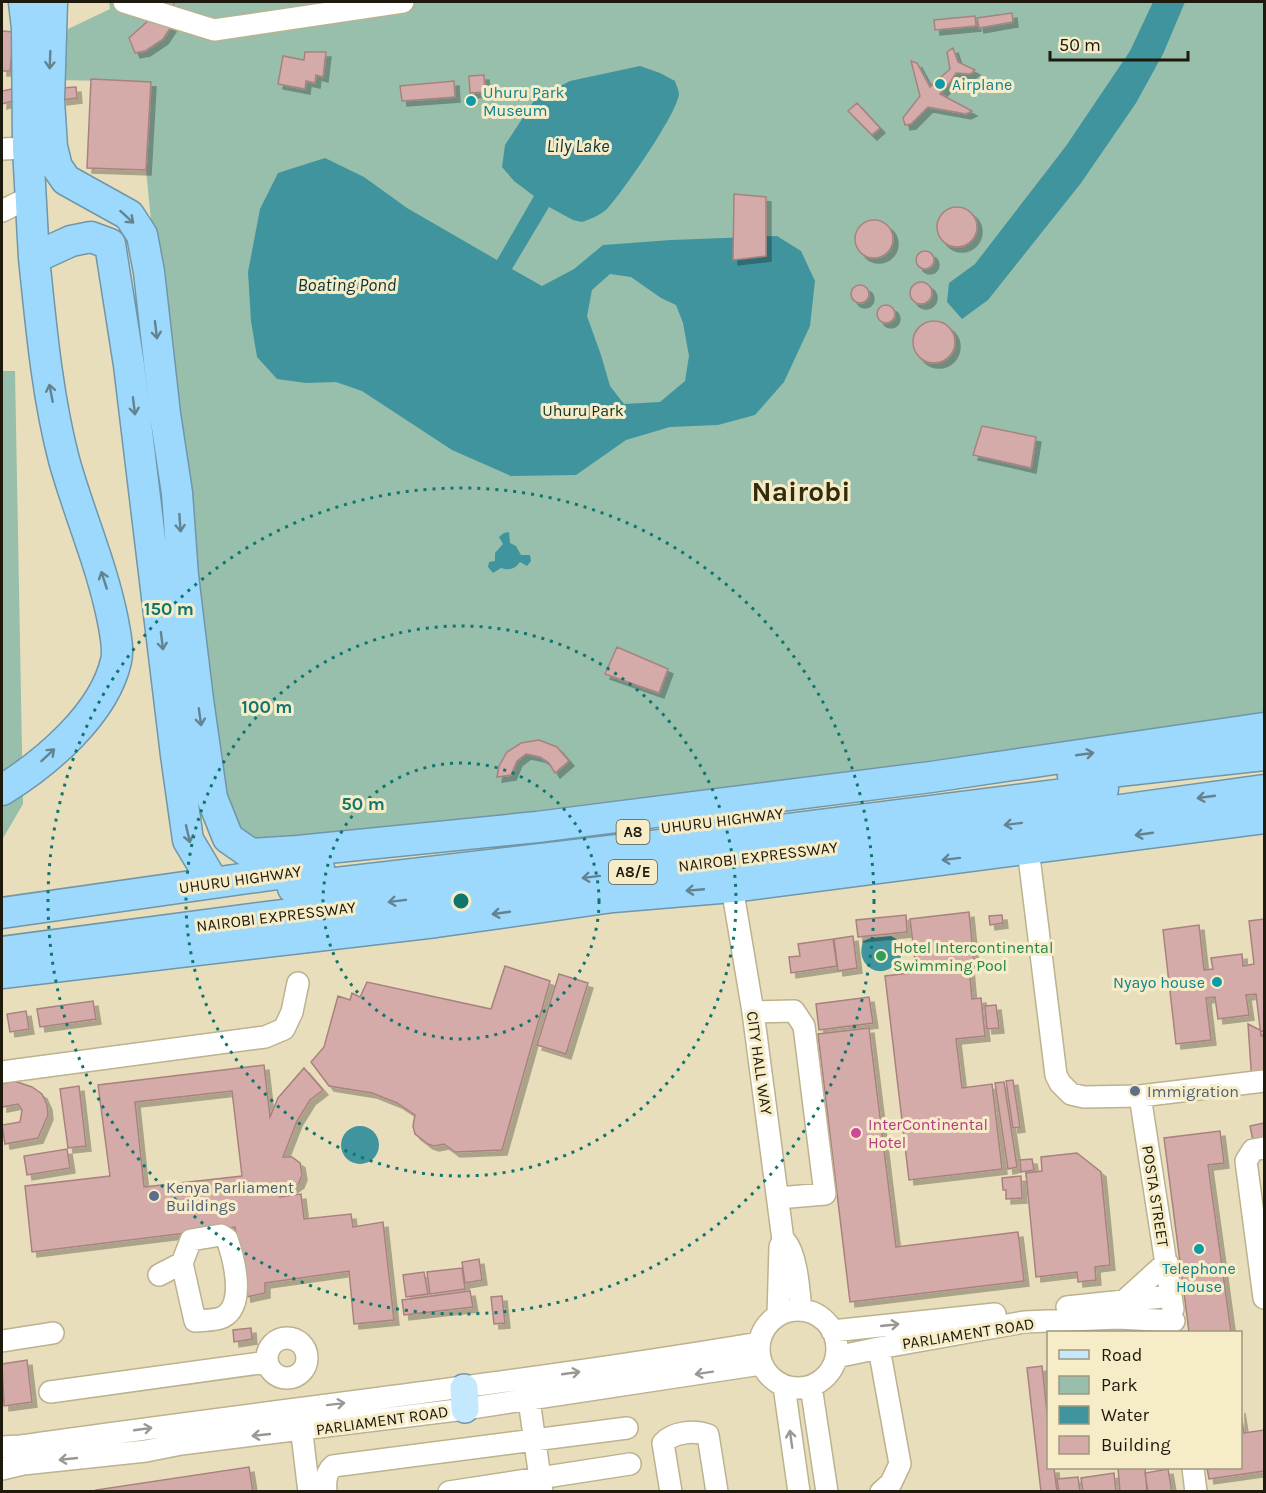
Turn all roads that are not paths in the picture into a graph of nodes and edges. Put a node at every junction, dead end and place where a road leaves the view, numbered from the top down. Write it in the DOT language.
graph roads {
  1 [pos="24,2"];
  2 [pos="52,2"];
  3 [pos="123,2"];
  4 [pos="403,2"];
  5 [pos="15,148"];
  6 [pos="30,197"];
  7 [pos="2,211"];
  8 [pos="34,258"];
  9 [pos="1264,728"];
  10 [pos="1264,755"];
  11 [pos="1264,768"];
  12 [pos="2,790"];
  13 [pos="1264,790"];
  14 [pos="1264,818"];
  15 [pos="1028,849"];
  16 [pos="213,882"];
  17 [pos="732,887"];
  18 [pos="2,913"];
  19 [pos="2,924"];
  20 [pos="2,952"];
  21 [pos="2,973"];
  22 [pos="298,983"];
  23 [pos="753,1012"];
  24 [pos="2,1072"];
  25 [pos="1264,1081"];
  26 [pos="1140,1096"];
  27 [pos="1264,1148"];
  28 [pos="778,1198"];
  29 [pos="783,1240"];
  30 [pos="1167,1262"];
  31 [pos="182,1263"];
  32 [pos="159,1275"];
  33 [pos="1171,1296"];
  34 [pos="1264,1298"];
  35 [pos="801,1310"];
  36 [pos="1121,1310"];
  37 [pos="778,1315"];
  38 [pos="1175,1327"];
  39 [pos="832,1331"];
  40 [pos="1136,1331"];
  41 [pos="52,1333"];
  42 [pos="2,1341"];
  43 [pos="759,1342"];
  44 [pos="879,1348"];
  45 [pos="836,1358"];
  46 [pos="267,1362"];
  47 [pos="762,1364"];
  48 [pos="290,1378"];
  49 [pos="784,1386"];
  50 [pos="811,1386"];
  51 [pos="528,1390"];
  52 [pos="50,1392"];
  53 [pos="465,1398"];
  54 [pos="295,1408"];
  55 [pos="627,1428"];
  56 [pos="302,1430"];
  57 [pos="180,1434"];
  58 [pos="534,1439"];
  59 [pos="8,1460"];
  60 [pos="630,1464"];
  61 [pos="1193,1469"];
  62 [pos="541,1484"];
  63 [pos="309,1491"];
  64 [pos="326,1491"];
  65 [pos="449,1491"];
  66 [pos="671,1491"];
  67 [pos="717,1491"];
  68 [pos="799,1491"];
  69 [pos="826,1491"];
  70 [pos="881,1491"];
  71 [pos="1196,1491"];
  1 -- 5 [label="highway"];
  2 -- 9 [label="highway, one-way"];
  3 -- 4 [label="street"];
  5 -- 6 [label="highway"];
  6 -- 7 [label="street"];
  6 -- 8 [label="highway"];
  12 -- 8 [label="highway, one-way"];
  8 -- 16 [label="highway, one-way"];
  10 -- 16 [label="highway, UHURU HIGHWAY / A8"];
  11 -- 19 [label="highway, NAIROBI EXPRESSWAY / A8/E"];
  13 -- 20 [label="highway, NAIROBI EXPRESSWAY / A8/E, one-way"];
  14 -- 15 [label="highway, one-way"];
  15 -- 17 [label="highway, one-way"];
  15 -- 26 [label="street"];
  16 -- 18 [label="highway, UHURU HIGHWAY / A8"];
  17 -- 21 [label="highway, one-way"];
  17 -- 23 [label="street, CITY HALL WAY"];
  22 -- 24 [label="street"];
  23 -- 28 [label="street, CITY HALL WAY"];
  23 -- 28 [label="street"];
  25 -- 26 [label="street"];
  26 -- 30 [label="street, POSTA STREET"];
  27 -- 34 [label="street"];
  28 -- 29 [label="street, CITY HALL WAY"];
  29 -- 35 [label="street, CITY HALL WAY"];
  29 -- 37 [label="street, CITY HALL WAY"];
  30 -- 33 [label="street, POSTA STREET"];
  30 -- 36 [label="street"];
  31 -- 32 [label="street"];
  33 -- 36 [label="street, PARLIAMENT ROAD"];
  33 -- 38 [label="street, POSTA STREET"];
  35 -- 37 [label="street"];
  35 -- 39 [label="street"];
  36 -- 38 [label="street, PARLIAMENT ROAD"];
  39 -- 36 [label="street, PARLIAMENT ROAD, one-way"];
  36 -- 40 [label="street"];
  36 -- 44 [label="street, PARLIAMENT ROAD"];
  37 -- 43 [label="street"];
  39 -- 45 [label="street"];
  41 -- 42 [label="street"];
  43 -- 47 [label="street"];
  51 -- 43 [label="street, PARLIAMENT ROAD, one-way"];
  44 -- 45 [label="street, PARLIAMENT ROAD"];
  44 -- 70 [label="street"];
  45 -- 50 [label="street"];
  46 -- 48 [label="street"];
  46 -- 48 [label="street"];
  46 -- 52 [label="street"];
  47 -- 49 [label="street"];
  47 -- 51 [label="street, PARLIAMENT ROAD, one-way"];
  48 -- 54 [label="street"];
  49 -- 50 [label="street"];
  68 -- 49 [label="street, one-way"];
  50 -- 69 [label="street"];
  51 -- 53 [label="street, PARLIAMENT ROAD"];
  51 -- 58 [label="street"];
  54 -- 53 [label="street, PARLIAMENT ROAD, one-way"];
  53 -- 56 [label="street, PARLIAMENT ROAD"];
  54 -- 56 [label="street"];
  54 -- 57 [label="street, PARLIAMENT ROAD"];
  55 -- 58 [label="street"];
  56 -- 57 [label="street, PARLIAMENT ROAD, one-way"];
  56 -- 63 [label="street"];
  57 -- 59 [label="street, PARLIAMENT ROAD"];
  58 -- 62 [label="street"];
  58 -- 64 [label="street"];
  60 -- 62 [label="street"];
  61 -- 71 [label="street"];
  62 -- 65 [label="street"];
  66 -- 67 [label="street"];
}
